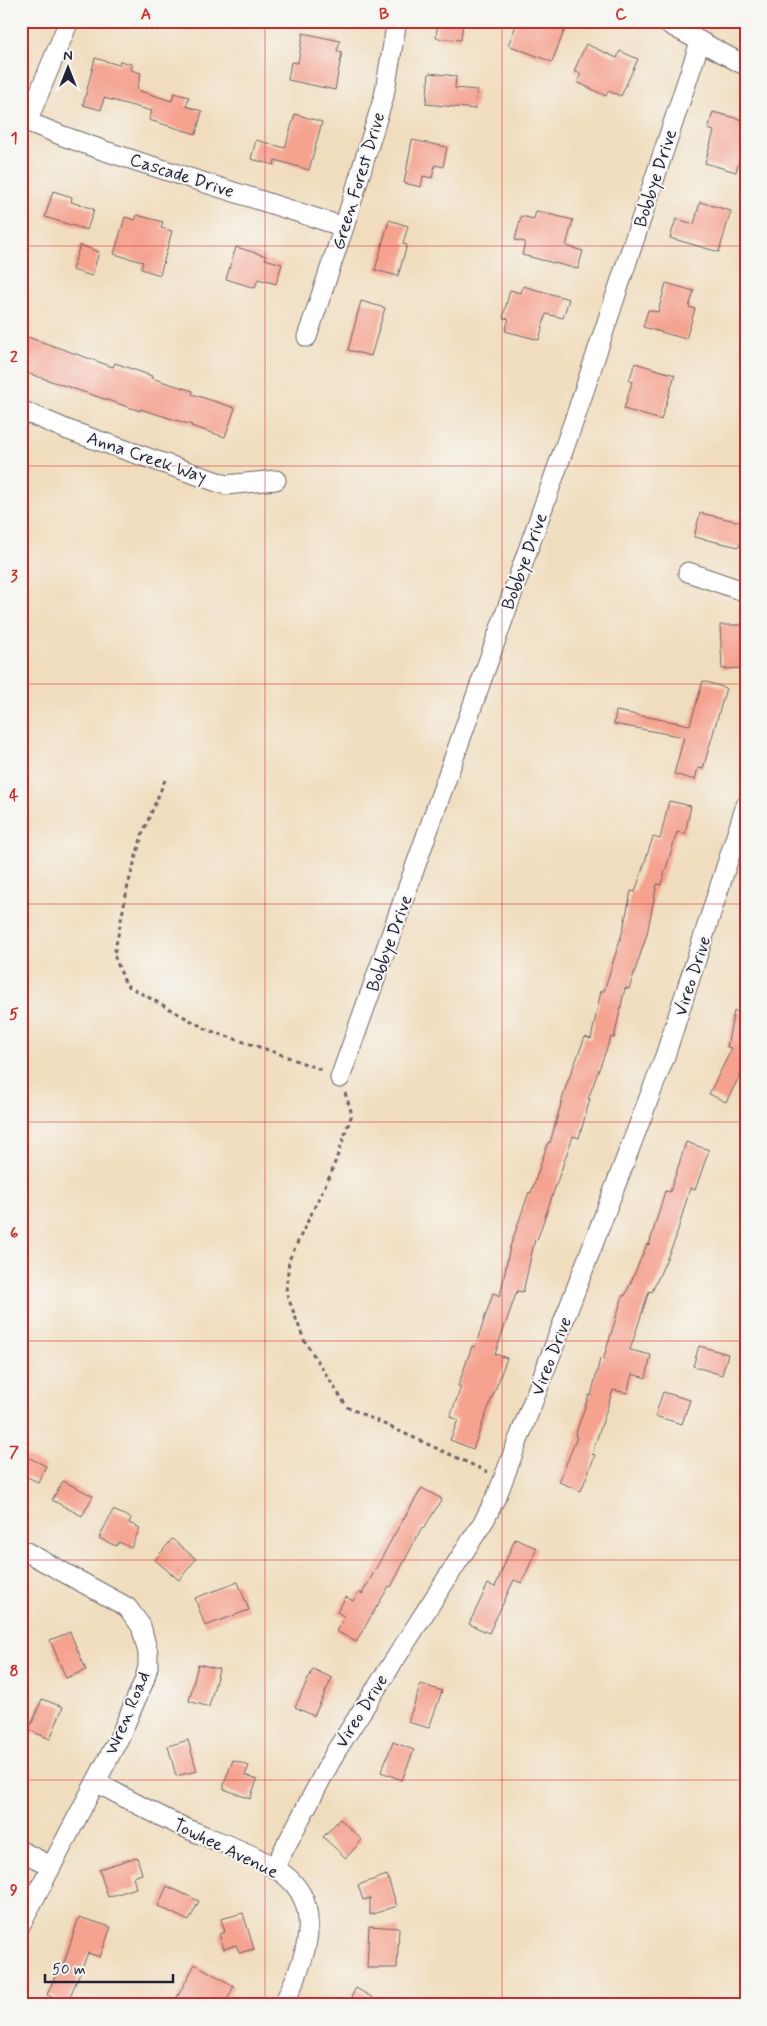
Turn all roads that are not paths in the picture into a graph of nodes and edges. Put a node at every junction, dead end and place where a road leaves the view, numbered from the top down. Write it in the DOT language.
graph roads {
  1 [pos="69,21"];
  2 [pos="397,21"];
  3 [pos="663,21"];
  4 [pos="700,42"];
  5 [pos="746,66"];
  6 [pos="24,120"];
  7 [pos="344,227"];
  8 [pos="307,337"];
  9 [pos="21,410"];
  10 [pos="276,480"];
  11 [pos="688,572"];
  12 [pos="746,592"];
  13 [pos="746,805"];
  14 [pos="340,1078"];
  15 [pos="21,1549"];
  16 [pos="96,1782"];
  17 [pos="21,1851"];
  18 [pos="51,1866"];
  19 [pos="274,1868"];
  20 [pos="21,1924"];
  21 [pos="283,2005"];
  1 -- 6 [label="street"];
  2 -- 7 [label="street, Green Forest Drive"];
  3 -- 4 [label="street"];
  4 -- 5 [label="street"];
  4 -- 14 [label="street, Bobbye Drive"];
  6 -- 7 [label="street, Cascade Drive"];
  7 -- 8 [label="street, Green Forest Drive"];
  9 -- 10 [label="street, Anna Creek Way"];
  11 -- 12 [label="street"];
  13 -- 19 [label="street, Vireo Drive"];
  15 -- 16 [label="street, Wren Road"];
  16 -- 18 [label="street, Wren Road"];
  16 -- 19 [label="street, Towhee Avenue"];
  17 -- 18 [label="street"];
  18 -- 20 [label="street, Wren Road"];
  19 -- 21 [label="street, Towhee Avenue"];
}
